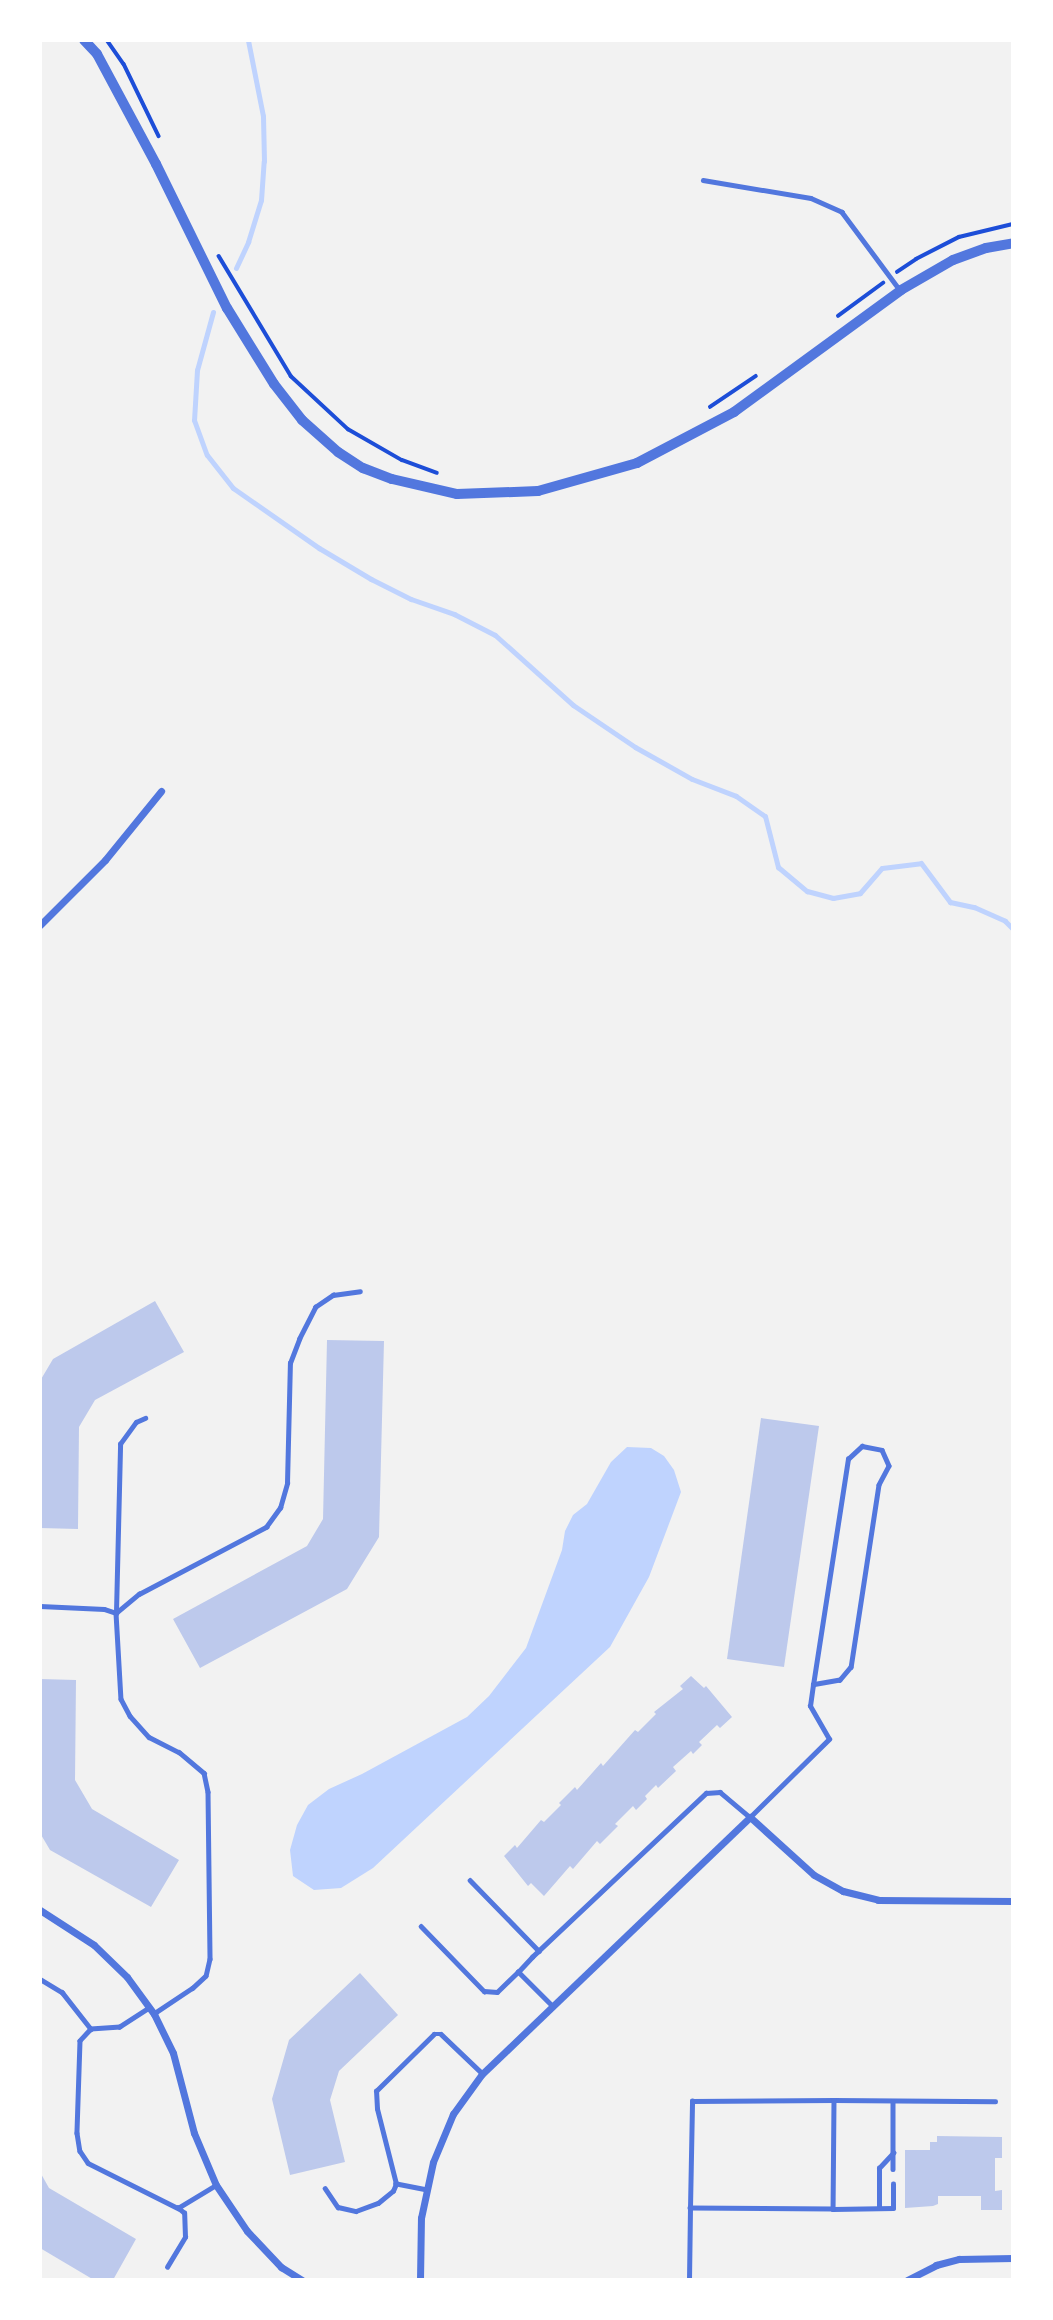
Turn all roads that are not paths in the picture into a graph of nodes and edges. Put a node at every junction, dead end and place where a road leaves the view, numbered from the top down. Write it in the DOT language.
graph roads {
  1 [pos="84,40"];
  2 [pos="703,180"];
  3 [pos="1013,243"];
  4 [pos="901,290"];
  5 [pos="160,791"];
  6 [pos="40,925"];
  7 [pos="360,1291"];
  8 [pos="145,1418"];
  9 [pos="40,1606"];
  10 [pos="116,1613"];
  11 [pos="813,1685"];
  12 [pos="750,1817"];
  13 [pos="470,1880"];
  14 [pos="1013,1902"];
  15 [pos="40,1910"];
  16 [pos="421,1926"];
  17 [pos="539,1951"];
  18 [pos="518,1972"];
  19 [pos="40,1979"];
  20 [pos="552,2006"];
  21 [pos="152,2011"];
  22 [pos="91,2029"];
  23 [pos="482,2074"];
  24 [pos="834,2100"];
  25 [pos="892,2101"];
  26 [pos="995,2101"];
  27 [pos="893,2153"];
  28 [pos="893,2169"];
  29 [pos="396,2184"];
  30 [pos="893,2184"];
  31 [pos="216,2185"];
  32 [pos="325,2188"];
  33 [pos="427,2190"];
  34 [pos="178,2208"];
  35 [pos="690,2208"];
  36 [pos="878,2208"];
  37 [pos="833,2209"];
  38 [pos="1013,2258"];
  39 [pos="167,2267"];
  40 [pos="302,2280"];
  41 [pos="420,2280"];
  42 [pos="689,2280"];
  43 [pos="906,2280"];
  1 -- 4 [label="street"];
  2 -- 4 [label="lane"];
  3 -- 4 [label="street"];
  5 -- 6 [label="street"];
  7 -- 10 [label="lane"];
  8 -- 10 [label="lane"];
  9 -- 10 [label="lane"];
  10 -- 21 [label="lane"];
  11 -- 11 [label="lane"];
  11 -- 12 [label="lane"];
  12 -- 14 [label="street"];
  12 -- 17 [label="lane"];
  12 -- 20 [label="street"];
  13 -- 17 [label="lane"];
  15 -- 21 [label="street"];
  16 -- 18 [label="lane"];
  17 -- 18 [label="lane"];
  18 -- 20 [label="lane"];
  19 -- 22 [label="lane"];
  20 -- 23 [label="street"];
  21 -- 22 [label="lane"];
  21 -- 31 [label="street"];
  22 -- 34 [label="lane"];
  23 -- 29 [label="lane"];
  23 -- 33 [label="street"];
  24 -- 25 [label="lane"];
  24 -- 35 [label="lane"];
  24 -- 37 [label="lane"];
  25 -- 26 [label="lane"];
  25 -- 27 [label="lane"];
  27 -- 28 [label="lane"];
  27 -- 36 [label="lane"];
  29 -- 32 [label="lane"];
  29 -- 33 [label="lane"];
  30 -- 36 [label="lane"];
  31 -- 34 [label="lane"];
  31 -- 40 [label="street"];
  33 -- 41 [label="street"];
  34 -- 39 [label="lane"];
  35 -- 37 [label="lane"];
  35 -- 42 [label="lane"];
  36 -- 37 [label="lane"];
  38 -- 43 [label="street"];
}
